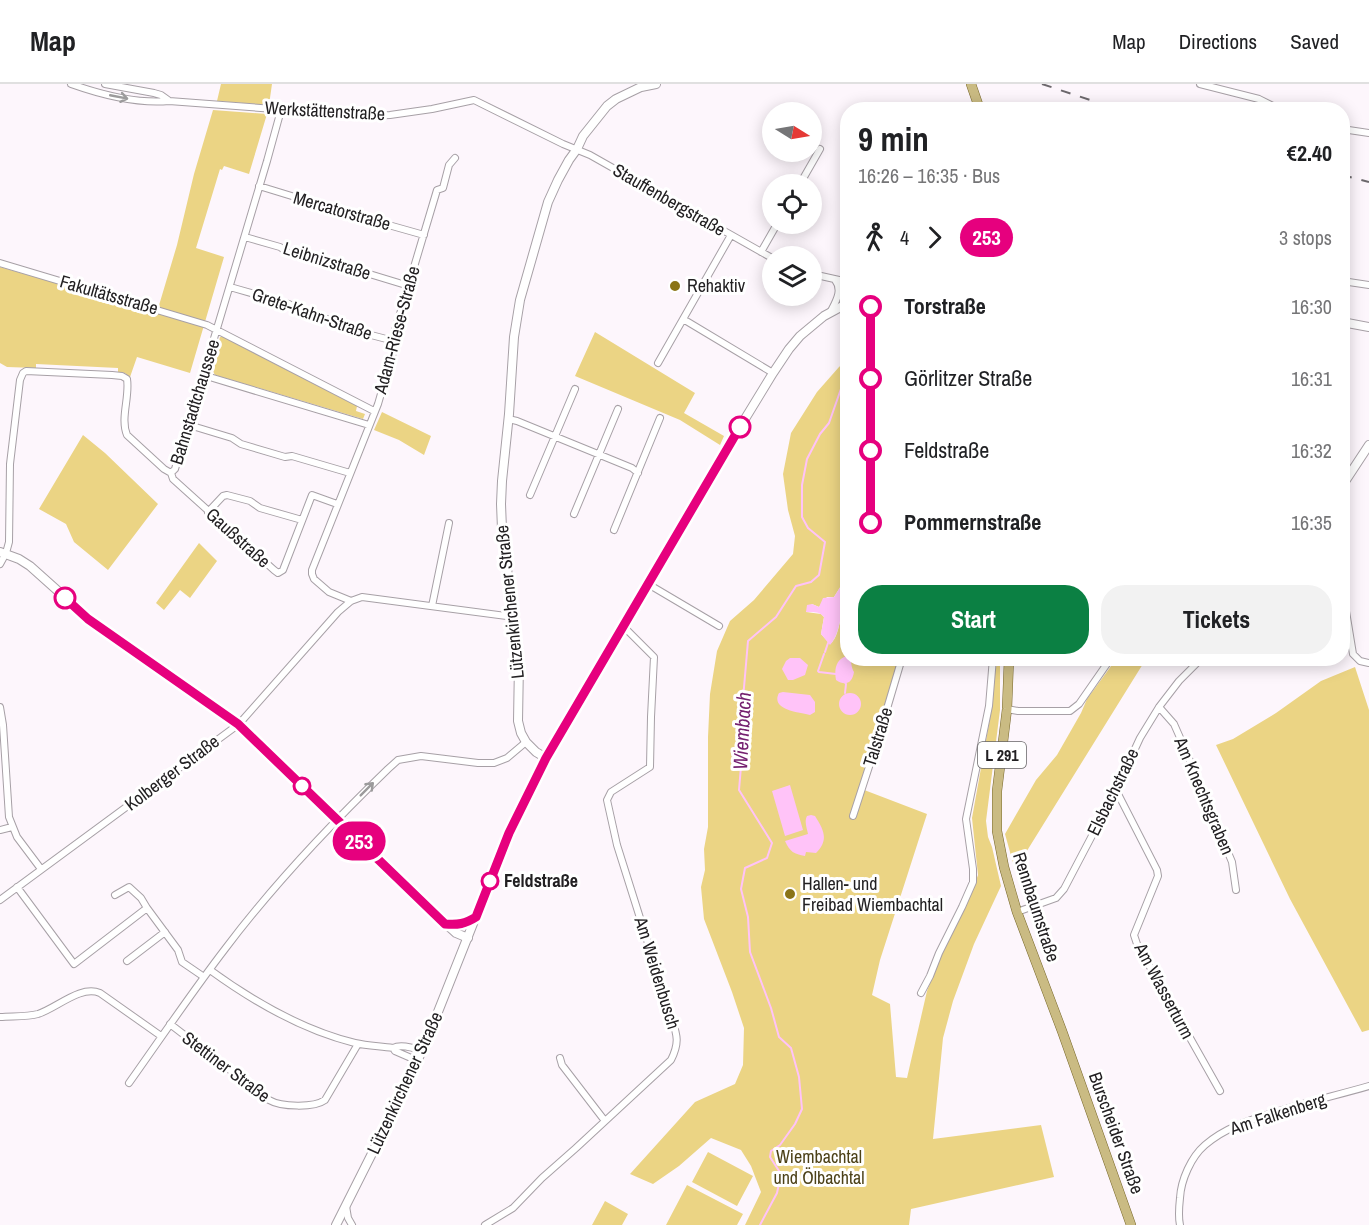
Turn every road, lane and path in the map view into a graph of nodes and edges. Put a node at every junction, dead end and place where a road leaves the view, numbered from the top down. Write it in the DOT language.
graph roads {
  1 [pos="71,84"];
  2 [pos="105,84"];
  3 [pos="656,84"];
  4 [pos="971,84"];
  5 [pos="1200,84"];
  6 [pos="169,101"];
  7 [pos="977,102"];
  8 [pos="1265,102"];
  9 [pos="281,110"];
  10 [pos="1350,130"];
  11 [pos="1369,133"];
  12 [pos="577,149"];
  13 [pos="455,158"];
  14 [pos="259,186"];
  15 [pos="771,234"];
  16 [pos="424,235"];
  17 [pos="731,235"];
  18 [pos="244,237"];
  19 [pos="761,252"];
  20 [pos="0,263"];
  21 [pos="822,276"];
  22 [pos="835,279"];
  23 [pos="840,280"];
  24 [pos="1350,282"];
  25 [pos="1369,285"];
  26 [pos="409,286"];
  27 [pos="230,287"];
  28 [pos="840,307"];
  29 [pos="831,311"];
  30 [pos="683,319"];
  31 [pos="1350,323"];
  32 [pos="1369,327"];
  33 [pos="217,329"];
  34 [pos="394,341"];
  35 [pos="658,363"];
  36 [pos="773,372"];
  37 [pos="203,375"];
  38 [pos="575,389"];
  39 [pos="618,409"];
  40 [pos="374,411"];
  41 [pos="660,418"];
  42 [pos="508,419"];
  43 [pos="189,425"];
  44 [pos="369,425"];
  45 [pos="556,437"];
  46 [pos="1369,445"];
  47 [pos="599,455"];
  48 [pos="638,472"];
  49 [pos="171,473"];
  50 [pos="350,473"];
  51 [pos="1350,474"];
  52 [pos="530,495"];
  53 [pos="337,504"];
  54 [pos="208,512"];
  55 [pos="574,514"];
  56 [pos="302,520"];
  57 [pos="449,523"];
  58 [pos="614,530"];
  59 [pos="3,552"];
  60 [pos="0,564"];
  61 [pos="648,584"];
  62 [pos="351,601"];
  63 [pos="432,606"];
  64 [pos="514,617"];
  65 [pos="623,626"];
  66 [pos="719,626"];
  67 [pos="1350,636"];
  68 [pos="1369,663"];
  69 [pos="900,666"];
  70 [pos="992,666"];
  71 [pos="1010,666"];
  72 [pos="1105,666"];
  73 [pos="1194,666"];
  74 [pos="1159,707"];
  75 [pos="0,708"];
  76 [pos="1007,709"];
  77 [pos="238,724"];
  78 [pos="526,742"];
  79 [pos="546,758"];
  80 [pos="1116,790"];
  81 [pos="853,816"];
  82 [pos="337,820"];
  83 [pos="12,827"];
  84 [pos="0,830"];
  85 [pos="41,869"];
  86 [pos="16,887"];
  87 [pos="1236,890"];
  88 [pos="115,895"];
  89 [pos="0,900"];
  90 [pos="147,908"];
  91 [pos="1017,912"];
  92 [pos="476,917"];
  93 [pos="445,924"];
  94 [pos="165,932"];
  95 [pos="468,938"];
  96 [pos="127,961"];
  97 [pos="210,970"];
  98 [pos="204,977"];
  99 [pos="921,993"];
  100 [pos="0,1017"];
  101 [pos="170,1024"];
  102 [pos="161,1036"];
  103 [pos="358,1044"];
  104 [pos="393,1048"];
  105 [pos="422,1051"];
  106 [pos="1070,1053"];
  107 [pos="560,1058"];
  108 [pos="418,1061"];
  109 [pos="129,1083"];
  110 [pos="1369,1086"];
  111 [pos="1220,1091"];
  112 [pos="605,1121"];
  113 [pos="346,1206"];
  114 [pos="336,1225"];
  115 [pos="352,1225"];
  116 [pos="485,1225"];
  117 [pos="1131,1225"];
  118 [pos="1180,1225"];
  1 -- 6 [label="street, Werkstättenstraße, one-way"];
  2 -- 6 [label="street, Werkstättenstraße"];
  3 -- 12 [label="main road, Lützenkirchener Straße"];
  4 -- 7 [label="main road"];
  5 -- 8 [label="street"];
  6 -- 9 [label="street, Werkstättenstraße"];
  9 -- 12 [label="street, Werkstättenstraße"];
  9 -- 14 [label="street, Bahnstadtchaussee"];
  10 -- 11 [label="street"];
  12 -- 17 [label="street, Stauffenbergstraße"];
  12 -- 42 [label="main road, Lützenkirchener Straße"];
  13 -- 16 [label="street, Adam-Riese-Straße"];
  14 -- 16 [label="street, Mercatorstraße"];
  14 -- 18 [label="street, Bahnstadtchaussee"];
  15 -- 19 [label="street"];
  16 -- 26 [label="street, Adam-Riese-Straße"];
  17 -- 19 [label="street, Stauffenbergstraße"];
  17 -- 30 [label="street"];
  18 -- 26 [label="street, Leibnizstraße"];
  18 -- 27 [label="street, Bahnstadtchaussee"];
  20 -- 33 [label="street, Fakultätsstraße"];
  21 -- 22 [label="street"];
  22 -- 23 [label="street"];
  22 -- 29 [label="street"];
  24 -- 25 [label="street"];
  26 -- 34 [label="street, Adam-Riese-Straße"];
  27 -- 33 [label="street, Bahnstadtchaussee"];
  27 -- 34 [label="street, Grete-Kahn-Straße"];
  28 -- 29 [label="main road"];
  29 -- 36 [label="main road, Lützenkirchener Straße"];
  30 -- 35 [label="street"];
  30 -- 36 [label="street"];
  31 -- 32 [label="main road"];
  33 -- 37 [label="street, Bahnstadtchaussee"];
  33 -- 40 [label="street, Fakultätsstraße"];
  34 -- 40 [label="street, Adam-Riese-Straße"];
  36 -- 61 [label="main road, Lützenkirchener Straße"];
  37 -- 43 [label="street, Bahnstadtchaussee"];
  37 -- 44 [label="street"];
  38 -- 45 [label="street"];
  39 -- 47 [label="street"];
  40 -- 44 [label="street, Adam-Riese-Straße"];
  41 -- 48 [label="street"];
  42 -- 45 [label="street"];
  42 -- 64 [label="main road, Lützenkirchener Straße"];
  43 -- 49 [label="street, Bahnstadtchaussee"];
  43 -- 50 [label="street"];
  44 -- 50 [label="street, Adam-Riese-Straße"];
  45 -- 47 [label="street"];
  45 -- 52 [label="street"];
  46 -- 51 [label="main road"];
  47 -- 48 [label="street"];
  47 -- 55 [label="street"];
  48 -- 58 [label="street"];
  49 -- 54 [label="street, Gaußstraße"];
  49 -- 59 [label="street, Bahnstadtchaussee"];
  50 -- 53 [label="street, Adam-Riese-Straße"];
  53 -- 56 [label="street, Gaußstraße"];
  53 -- 62 [label="street"];
  54 -- 56 [label="street"];
  54 -- 56 [label="street, Gaußstraße"];
  57 -- 63 [label="street"];
  59 -- 60 [label="street"];
  59 -- 77 [label="main road"];
  61 -- 65 [label="main road, Lützenkirchener Straße"];
  61 -- 66 [label="street"];
  62 -- 63 [label="street"];
  62 -- 77 [label="street, Kolberger Straße"];
  63 -- 64 [label="street"];
  64 -- 78 [label="main road, Lützenkirchener Straße"];
  65 -- 79 [label="main road, Lützenkirchener Straße"];
  65 -- 112 [label="street, Am Weidenbusch"];
  67 -- 68 [label="street"];
  69 -- 81 [label="street, Talstraße"];
  70 -- 99 [label="street"];
  71 -- 76 [label="main road, Rennbaumstraße / L 291"];
  72 -- 76 [label="street"];
  73 -- 74 [label="street, Elsbachstraße"];
  74 -- 80 [label="street, Elsbachstraße"];
  74 -- 87 [label="street, Am Knechtsgraben"];
  75 -- 83 [label="street"];
  76 -- 91 [label="main road, Rennbaumstraße / L 291"];
  77 -- 82 [label="main road"];
  77 -- 85 [label="street, Kolberger Straße"];
  78 -- 79 [label="main road"];
  82 -- 78 [label="street, one-way"];
  79 -- 92 [label="main road, Lützenkirchener Straße"];
  80 -- 91 [label="street, Elsbachstraße"];
  80 -- 111 [label="street, Am Wasserturm"];
  82 -- 93 [label="main road"];
  82 -- 97 [label="street"];
  83 -- 84 [label="street"];
  83 -- 85 [label="street"];
  85 -- 86 [label="street, Kolberger Straße"];
  86 -- 89 [label="street, Kolberger Straße"];
  86 -- 90 [label="street"];
  88 -- 90 [label="street"];
  90 -- 94 [label="street"];
  91 -- 106 [label="main road, Rennbaumstraße / L 291"];
  92 -- 93 [label="main road"];
  92 -- 95 [label="main road, Lützenkirchener Straße"];
  93 -- 95 [label="main road"];
  94 -- 96 [label="street"];
  94 -- 98 [label="street"];
  95 -- 105 [label="main road, Lützenkirchener Straße"];
  97 -- 98 [label="street"];
  97 -- 103 [label="street"];
  98 -- 101 [label="street"];
  100 -- 102 [label="street"];
  101 -- 102 [label="street"];
  101 -- 103 [label="street, Stettiner Straße"];
  102 -- 109 [label="street"];
  103 -- 104 [label="street"];
  104 -- 105 [label="street"];
  104 -- 108 [label="street"];
  105 -- 108 [label="main road, Lützenkirchener Straße"];
  106 -- 117 [label="main road, Burscheider Straße / L 291"];
  107 -- 112 [label="street"];
  108 -- 113 [label="main road, Lützenkirchener Straße"];
  110 -- 118 [label="street, Am Falkenberg"];
  112 -- 116 [label="street, Am Weidenbusch"];
  113 -- 114 [label="main road, Lützenkirchener Straße"];
  113 -- 115 [label="street"];
}
